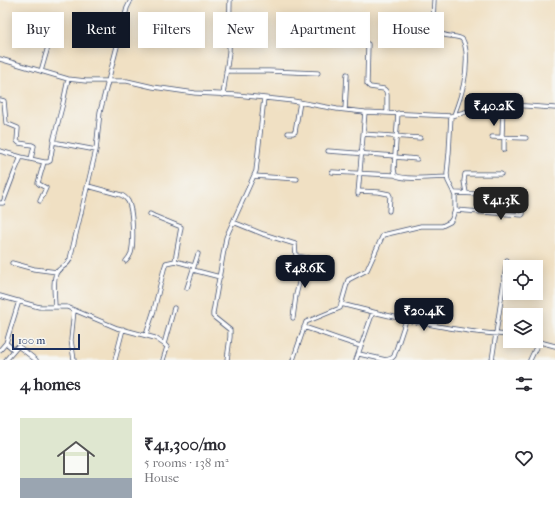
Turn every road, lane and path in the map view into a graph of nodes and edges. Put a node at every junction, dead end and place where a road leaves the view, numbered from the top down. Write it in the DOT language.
graph roads {
  1 [pos="131,0"];
  2 [pos="230,0"];
  3 [pos="434,0"];
  4 [pos="48,48"];
  5 [pos="368,48"];
  6 [pos="0,60"];
  7 [pos="226,70"];
  8 [pos="41,71"];
  9 [pos="318,73"];
  10 [pos="347,74"];
  11 [pos="68,78"];
  12 [pos="108,81"];
  13 [pos="223,94"];
  14 [pos="264,98"];
  15 [pos="0,100"];
  16 [pos="300,102"];
  17 [pos="503,105"];
  18 [pos="555,108"];
  19 [pos="345,110"];
  20 [pos="365,112"];
  21 [pos="387,113"];
  22 [pos="398,113"];
  23 [pos="452,116"];
  24 [pos="288,133"];
  25 [pos="363,134"];
  26 [pos="397,136"];
  27 [pos="492,137"];
  28 [pos="503,137"];
  29 [pos="420,138"];
  30 [pos="526,138"];
  31 [pos="53,142"];
  32 [pos="96,150"];
  33 [pos="504,150"];
  34 [pos="0,151"];
  35 [pos="328,151"];
  36 [pos="361,153"];
  37 [pos="21,157"];
  38 [pos="395,157"];
  39 [pos="30,159"];
  40 [pos="417,159"];
  41 [pos="44,162"];
  42 [pos="332,172"];
  43 [pos="360,173"];
  44 [pos="501,174"];
  45 [pos="394,175"];
  46 [pos="254,176"];
  47 [pos="447,177"];
  48 [pos="297,180"];
  49 [pos="88,186"];
  50 [pos="454,193"];
  51 [pos="466,193"];
  52 [pos="505,195"];
  53 [pos="40,201"];
  54 [pos="524,202"];
  55 [pos="0,204"];
  56 [pos="455,210"];
  57 [pos="389,211"];
  58 [pos="150,214"];
  59 [pos="233,222"];
  60 [pos="198,254"];
  61 [pos="305,258"];
  62 [pos="126,261"];
  63 [pos="175,261"];
  64 [pos="12,262"];
  65 [pos="193,268"];
  66 [pos="57,272"];
  67 [pos="301,274"];
  68 [pos="220,277"];
  69 [pos="503,285"];
  70 [pos="187,288"];
  71 [pos="0,296"];
  72 [pos="19,301"];
  73 [pos="341,304"];
  74 [pos="55,307"];
  75 [pos="174,308"];
  76 [pos="74,310"];
  77 [pos="373,312"];
  78 [pos="293,318"];
  79 [pos="406,320"];
  80 [pos="304,327"];
  81 [pos="123,329"];
  82 [pos="495,334"];
  83 [pos="146,335"];
  84 [pos="503,335"];
  85 [pos="6,343"];
  86 [pos="543,343"];
  87 [pos="164,344"];
  88 [pos="361,346"];
  89 [pos="555,346"];
  90 [pos="534,348"];
  91 [pos="0,350"];
  92 [pos="14,350"];
  93 [pos="358,354"];
  94 [pos="6,360"];
  95 [pos="36,360"];
  96 [pos="74,360"];
  97 [pos="115,360"];
  98 [pos="163,360"];
  99 [pos="227,360"];
  100 [pos="293,360"];
  101 [pos="356,360"];
  102 [pos="492,360"];
  103 [pos="530,360"];
  1 -- 12 [label="street"];
  2 -- 7 [label="street"];
  3 -- 23 [label="street"];
  4 -- 8 [label="street"];
  5 -- 21 [label="street"];
  6 -- 8 [label="street"];
  7 -- 9 [label="street"];
  7 -- 13 [label="street"];
  8 -- 11 [label="street"];
  10 -- 19 [label="street"];
  11 -- 12 [label="street"];
  11 -- 31 [label="street"];
  12 -- 13 [label="street"];
  12 -- 32 [label="street"];
  13 -- 14 [label="street"];
  14 -- 16 [label="street"];
  14 -- 46 [label="street"];
  15 -- 39 [label="street"];
  16 -- 19 [label="street"];
  16 -- 24 [label="street"];
  17 -- 18 [label="street"];
  17 -- 23 [label="street"];
  17 -- 28 [label="street"];
  19 -- 20 [label="street"];
  20 -- 21 [label="street"];
  20 -- 25 [label="street"];
  21 -- 22 [label="street"];
  22 -- 23 [label="street"];
  22 -- 26 [label="street"];
  23 -- 47 [label="street"];
  25 -- 26 [label="street"];
  25 -- 36 [label="street"];
  26 -- 29 [label="street"];
  26 -- 38 [label="street"];
  27 -- 28 [label="street"];
  28 -- 30 [label="street"];
  28 -- 33 [label="street"];
  31 -- 32 [label="street"];
  31 -- 41 [label="street"];
  32 -- 49 [label="street"];
  34 -- 37 [label="street"];
  35 -- 36 [label="street"];
  36 -- 38 [label="street"];
  36 -- 43 [label="street"];
  37 -- 39 [label="street"];
  37 -- 55 [label="street"];
  38 -- 40 [label="street"];
  38 -- 45 [label="street"];
  39 -- 41 [label="street"];
  41 -- 53 [label="street"];
  42 -- 43 [label="street"];
  43 -- 45 [label="street"];
  43 -- 57 [label="street"];
  44 -- 51 [label="street"];
  45 -- 47 [label="street"];
  46 -- 48 [label="street"];
  46 -- 59 [label="street"];
  47 -- 50 [label="street"];
  49 -- 62 [label="street"];
  49 -- 66 [label="street"];
  50 -- 51 [label="street"];
  50 -- 56 [label="street"];
  51 -- 52 [label="street"];
  54 -- 56 [label="street"];
  56 -- 73 [label="street"];
  58 -- 63 [label="street"];
  59 -- 61 [label="street"];
  59 -- 68 [label="street"];
  60 -- 65 [label="street"];
  61 -- 67 [label="street"];
  61 -- 67 [label="street"];
  63 -- 65 [label="street"];
  63 -- 83 [label="street"];
  64 -- 66 [label="street"];
  65 -- 68 [label="street"];
  65 -- 70 [label="street"];
  66 -- 74 [label="street"];
  67 -- 78 [label="street"];
  68 -- 99 [label="street"];
  69 -- 82 [label="street"];
  71 -- 72 [label="street"];
  72 -- 74 [label="street"];
  72 -- 85 [label="street"];
  73 -- 77 [label="street"];
  73 -- 80 [label="street"];
  74 -- 76 [label="street"];
  75 -- 87 [label="street"];
  76 -- 81 [label="street"];
  76 -- 96 [label="street"];
  77 -- 79 [label="street"];
  77 -- 88 [label="street"];
  79 -- 82 [label="street"];
  79 -- 93 [label="street"];
  80 -- 88 [label="street"];
  80 -- 100 [label="street"];
  81 -- 83 [label="street"];
  81 -- 97 [label="street"];
  82 -- 84 [label="street"];
  82 -- 102 [label="street"];
  83 -- 87 [label="street"];
  85 -- 91 [label="street"];
  85 -- 92 [label="street"];
  86 -- 89 [label="street"];
  87 -- 98 [label="street"];
  88 -- 93 [label="street"];
  90 -- 103 [label="street"];
  92 -- 94 [label="street"];
  92 -- 95 [label="street"];
  93 -- 101 [label="street"];
}
